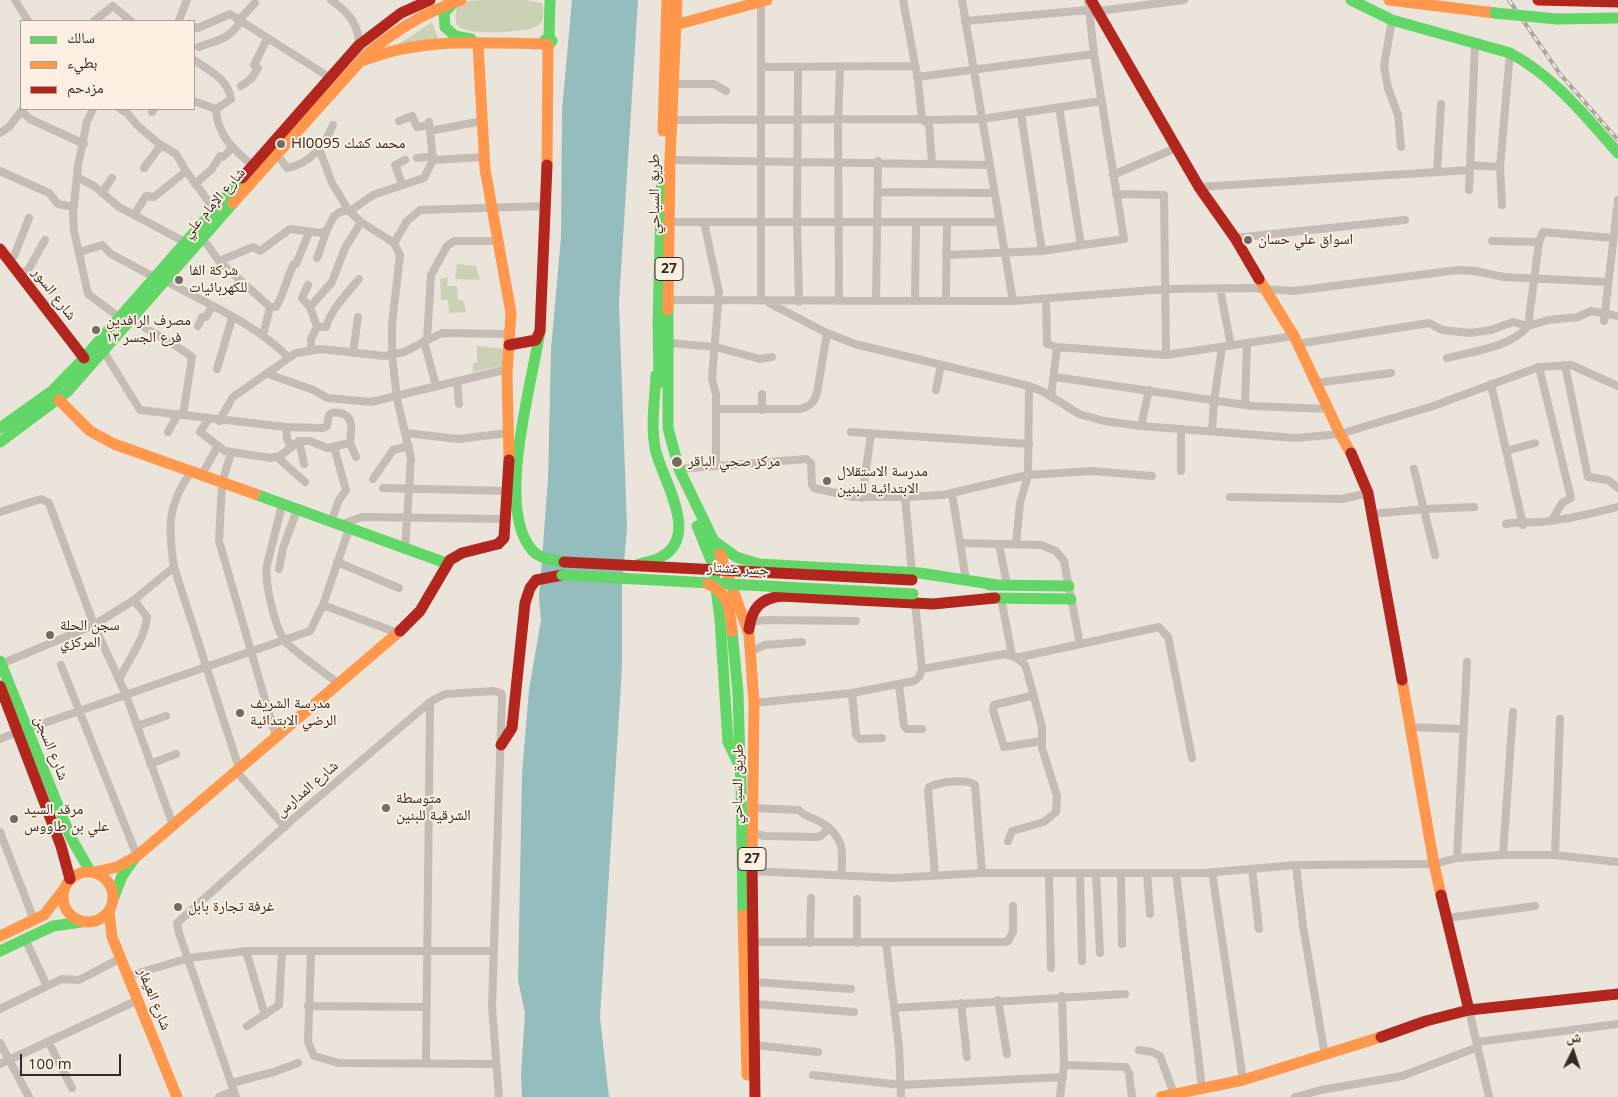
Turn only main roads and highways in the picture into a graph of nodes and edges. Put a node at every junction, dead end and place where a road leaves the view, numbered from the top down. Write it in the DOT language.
graph roads {
  1 [pos="403,0"];
  2 [pos="430,0"];
  3 [pos="550,0"];
  4 [pos="666,0"];
  5 [pos="677,0"];
  6 [pos="1351,0"];
  7 [pos="1389,0"];
  8 [pos="1538,0"];
  9 [pos="457,1"];
  10 [pos="764,1"];
  11 [pos="1618,2"];
  12 [pos="1091,5"];
  13 [pos="1618,18"];
  14 [pos="383,25"];
  15 [pos="676,25"];
  16 [pos="547,41"];
  17 [pos="478,44"];
  18 [pos="349,66"];
  19 [pos="1618,153"];
  20 [pos="0,250"];
  21 [pos="663,300"];
  22 [pos="658,322"];
  23 [pos="540,331"];
  24 [pos="509,340"];
  25 [pos="84,358"];
  26 [pos="52,391"];
  27 [pos="59,400"];
  28 [pos="0,428"];
  29 [pos="0,442"];
  30 [pos="708,531"];
  31 [pos="446,563"];
  32 [pos="624,566"];
  33 [pos="912,576"];
  34 [pos="693,581"];
  35 [pos="1002,585"];
  36 [pos="1068,586"];
  37 [pos="914,599"];
  38 [pos="1071,599"];
  39 [pos="748,626"];
  40 [pos="1,669"];
  41 [pos="0,686"];
  42 [pos="23,730"];
  43 [pos="501,745"];
  44 [pos="40,774"];
  45 [pos="741,777"];
  46 [pos="137,856"];
  47 [pos="93,872"];
  48 [pos="67,883"];
  49 [pos="114,897"];
  50 [pos="109,911"];
  51 [pos="86,922"];
  52 [pos="0,936"];
  53 [pos="112,937"];
  54 [pos="0,951"];
  55 [pos="1618,994"];
  56 [pos="1469,1010"];
  57 [pos="177,1097"];
  58 [pos="749,1097"];
  59 [pos="755,1097"];
  60 [pos="1161,1097"];
  1 -- 14 [label="main road"];
  2 -- 14 [label="main road, شارع الإمام علي"];
  3 -- 16 [label="main road, جسر عشتار"];
  4 -- 21 [label="main road, طريق السياحي / 27"];
  5 -- 15 [label="main road, طريق السياحي / 27"];
  6 -- 19 [label="main road"];
  7 -- 13 [label="main road, bridge"];
  8 -- 11 [label="main road"];
  9 -- 16 [label="main road"];
  9 -- 18 [label="main road, شارع الإمام علي"];
  10 -- 15 [label="main road"];
  12 -- 56 [label="main road"];
  14 -- 18 [label="main road, شارع الإمام علي"];
  15 -- 21 [label="main road, طريق السياحي / 27"];
  16 -- 17 [label="main road"];
  16 -- 23 [label="main road, جسر عشتار"];
  17 -- 18 [label="main road"];
  17 -- 24 [label="main road"];
  18 -- 25 [label="main road, شارع الإمام علي"];
  18 -- 27 [label="main road, شارع الإمام علي"];
  20 -- 25 [label="main road, شارع السور"];
  21 -- 22 [label="main road, طريق السياحي / 27"];
  21 -- 30 [label="main road, طريق السياحي / 27"];
  22 -- 32 [label="main road, bridge"];
  22 -- 45 [label="main road, طريق السياحي / 27"];
  23 -- 24 [label="main road"];
  23 -- 32 [label="main road, جسر عشتار, bridge"];
  24 -- 31 [label="main road"];
  25 -- 26 [label="main road, شارع الإمام علي"];
  26 -- 27 [label="main road"];
  26 -- 28 [label="main road, شارع الإمام علي"];
  27 -- 29 [label="main road, شارع الإمام علي"];
  27 -- 31 [label="main road"];
  30 -- 33 [label="main road"];
  30 -- 39 [label="main road, طريق السياحي"];
  31 -- 46 [label="main road"];
  32 -- 33 [label="main road, جسر عشتار, bridge"];
  33 -- 35 [label="main road"];
  33 -- 35 [label="main road"];
  34 -- 37 [label="main road, جسر عشتار, bridge"];
  34 -- 43 [label="main road, جسر عشتار, bridge"];
  34 -- 45 [label="main road, bridge"];
  35 -- 36 [label="main road"];
  37 -- 38 [label="main road"];
  37 -- 39 [label="main road"];
  39 -- 59 [label="main road, طريق السياحي / 27"];
  40 -- 42 [label="main road, شارع السجن"];
  41 -- 42 [label="main road, شارع السجن"];
  42 -- 44 [label="main road, شارع السجن"];
  44 -- 47 [label="main road, شارع السجن"];
  44 -- 48 [label="main road, شارع السجن"];
  45 -- 58 [label="main road, طريق السياحي / 27"];
  46 -- 47 [label="main road"];
  46 -- 49 [label="main road"];
  47 -- 48 [label="main road"];
  47 -- 49 [label="main road"];
  48 -- 51 [label="main road"];
  48 -- 52 [label="main road"];
  49 -- 50 [label="main road"];
  50 -- 51 [label="main road"];
  50 -- 53 [label="main road, شارع العيفار"];
  51 -- 53 [label="main road"];
  51 -- 54 [label="main road"];
  53 -- 57 [label="main road, شارع العيفار"];
  55 -- 56 [label="main road"];
  56 -- 60 [label="main road"];
}
